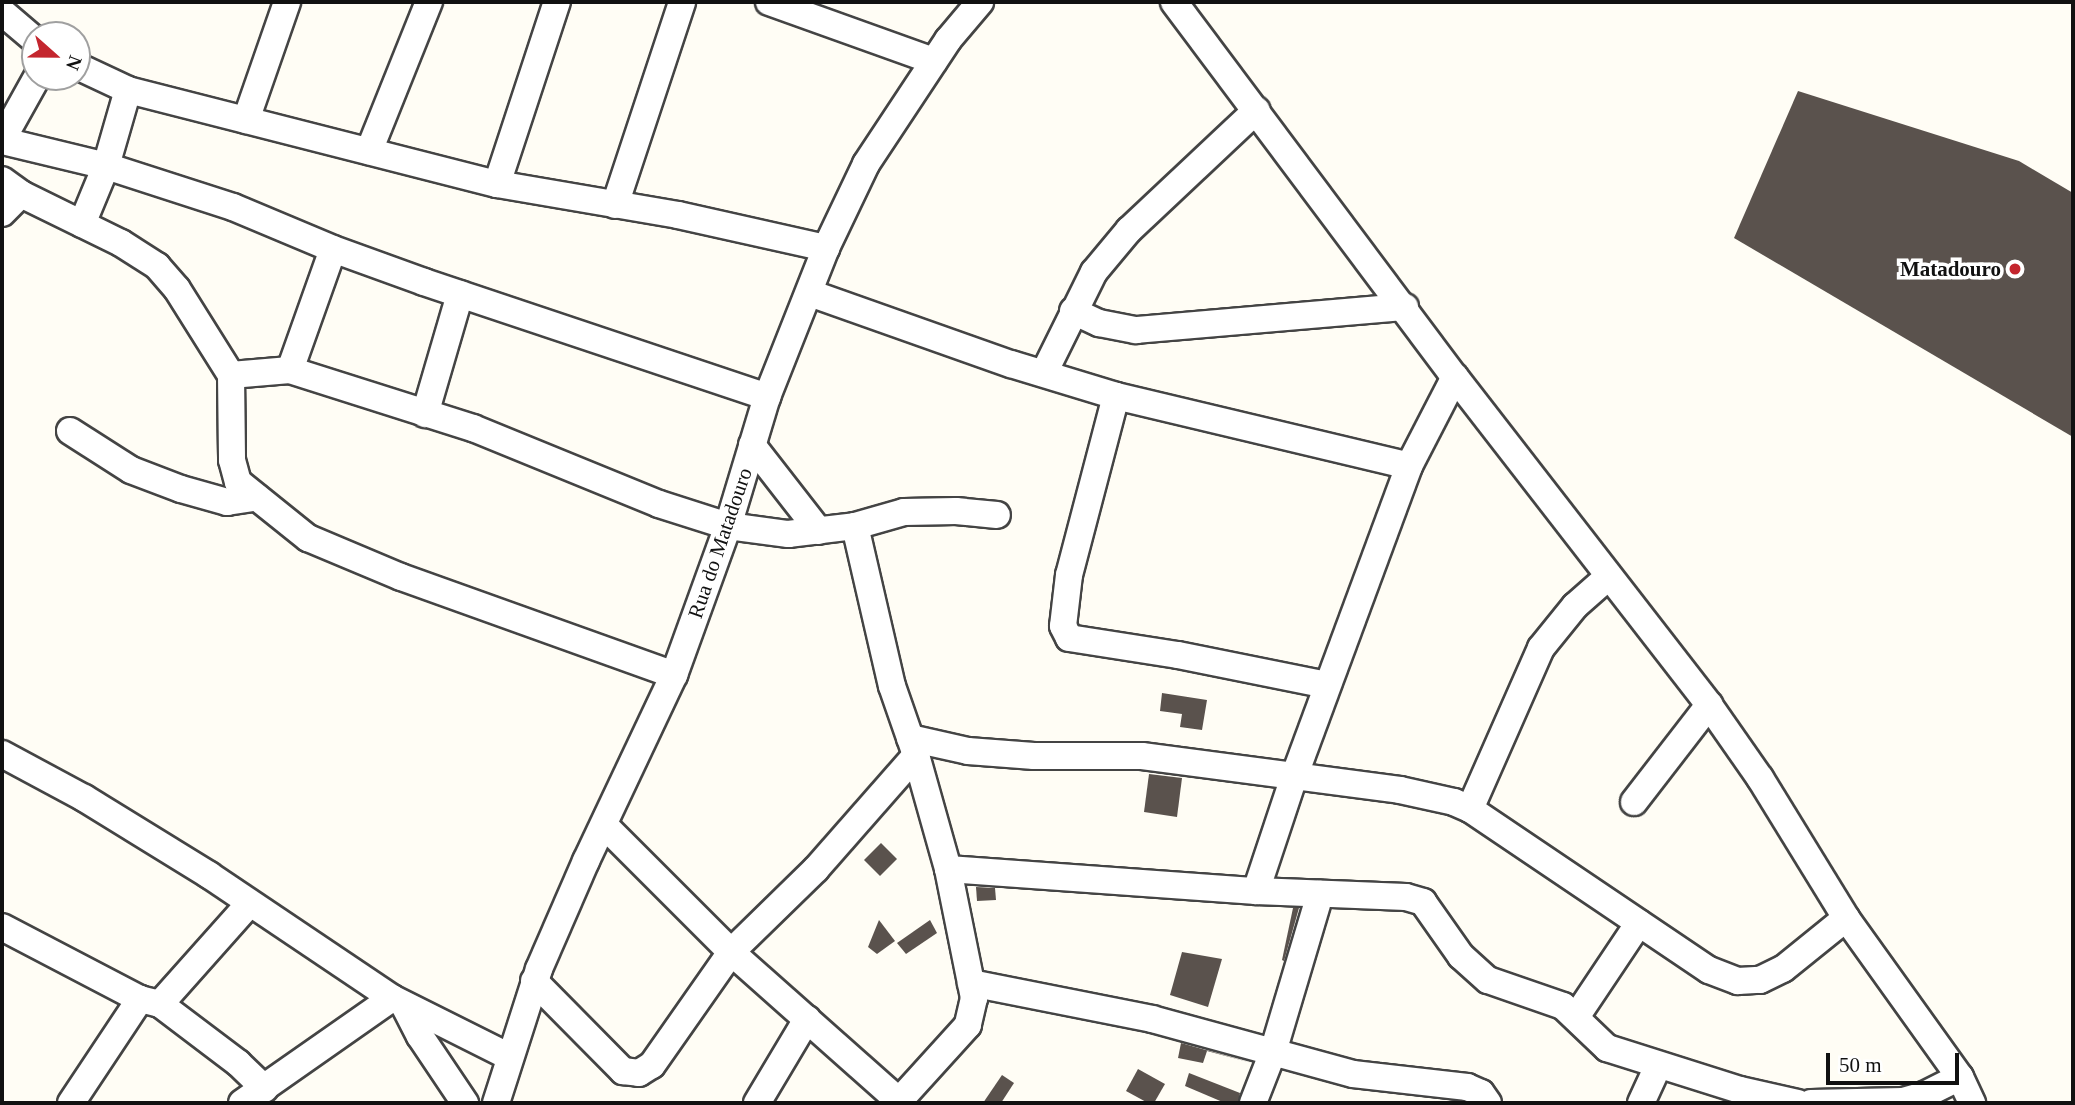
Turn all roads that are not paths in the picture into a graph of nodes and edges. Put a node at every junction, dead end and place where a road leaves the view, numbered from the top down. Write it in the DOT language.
graph roads {
  1 [pos="287,2"];
  2 [pos="429,2"];
  3 [pos="556,2"];
  4 [pos="682,2"];
  5 [pos="769,2"];
  6 [pos="980,2"];
  7 [pos="1174,2"];
  8 [pos="2,12"];
  9 [pos="21,28"];
  10 [pos="934,61"];
  11 [pos="91,73"];
  12 [pos="128,90"];
  13 [pos="29,91"];
  14 [pos="1258,110"];
  15 [pos="246,120"];
  16 [pos="2,140"];
  17 [pos="369,151"];
  18 [pos="106,166"];
  19 [pos="497,184"];
  20 [pos="12,187"];
  21 [pos="615,205"];
  22 [pos="2,213"];
  23 [pos="82,224"];
  24 [pos="826,248"];
  25 [pos="333,249"];
  26 [pos="810,293"];
  27 [pos="460,294"];
  28 [pos="1405,307"];
  29 [pos="1073,310"];
  30 [pos="289,370"];
  31 [pos="1044,373"];
  32 [pos="232,375"];
  33 [pos="1455,377"];
  34 [pos="767,397"];
  35 [pos="1116,397"];
  36 [pos="425,414"];
  37 [pos="70,431"];
  38 [pos="752,445"];
  39 [pos="1409,466"];
  40 [pos="257,497"];
  41 [pos="997,514"];
  42 [pos="728,526"];
  43 [pos="855,526"];
  44 [pos="819,531"];
  45 [pos="1609,576"];
  46 [pos="674,675"];
  47 [pos="1327,685"];
  48 [pos="1709,705"];
  49 [pos="913,746"];
  50 [pos="2,754"];
  51 [pos="1294,778"];
  52 [pos="1634,802"];
  53 [pos="1470,809"];
  54 [pos="604,826"];
  55 [pos="948,869"];
  56 [pos="1256,891"];
  57 [pos="1320,894"];
  58 [pos="249,904"];
  59 [pos="1846,918"];
  60 [pos="1639,923"];
  61 [pos="2,927"];
  62 [pos="731,952"];
  63 [pos="534,981"];
  64 [pos="971,983"];
  65 [pos="150,1001"];
  66 [pos="398,1001"];
  67 [pos="1577,1017"];
  68 [pos="807,1019"];
  69 [pos="1273,1052"];
  70 [pos="510,1057"];
  71 [pos="1658,1066"];
  72 [pos="1960,1077"];
  73 [pos="265,1089"];
  74 [pos="900,1102"];
  75 [pos="71,1103"];
  76 [pos="242,1103"];
  77 [pos="465,1103"];
  78 [pos="496,1103"];
  79 [pos="757,1103"];
  80 [pos="1253,1103"];
  81 [pos="1488,1103"];
  82 [pos="1641,1103"];
  83 [pos="1798,1103"];
  84 [pos="1811,1103"];
  85 [pos="1972,1103"];
  1 -- 15 [label="street"];
  2 -- 17 [label="street"];
  3 -- 19 [label="street"];
  4 -- 21 [label="street"];
  5 -- 10 [label="street"];
  6 -- 10 [label="street, Rua do Matadouro"];
  7 -- 14 [label="street"];
  8 -- 9 [label="street"];
  10 -- 24 [label="street, Rua do Matadouro"];
  11 -- 12 [label="street"];
  12 -- 15 [label="street"];
  12 -- 18 [label="street"];
  13 -- 16 [label="street"];
  14 -- 28 [label="street"];
  14 -- 29 [label="street"];
  15 -- 17 [label="street"];
  16 -- 18 [label="street"];
  17 -- 19 [label="street"];
  18 -- 23 [label="street"];
  18 -- 25 [label="street"];
  19 -- 21 [label="street"];
  20 -- 22 [label="street"];
  20 -- 23 [label="street"];
  21 -- 24 [label="street"];
  23 -- 32 [label="street"];
  24 -- 26 [label="street, Rua do Matadouro"];
  25 -- 27 [label="street"];
  25 -- 30 [label="street"];
  26 -- 31 [label="street"];
  26 -- 34 [label="street, Rua do Matadouro"];
  27 -- 34 [label="street"];
  27 -- 36 [label="street"];
  28 -- 29 [label="street"];
  28 -- 33 [label="street"];
  29 -- 31 [label="street"];
  30 -- 32 [label="street"];
  30 -- 36 [label="street"];
  31 -- 35 [label="street"];
  32 -- 40 [label="street"];
  33 -- 39 [label="street"];
  33 -- 45 [label="street"];
  34 -- 38 [label="street, Rua do Matadouro"];
  35 -- 39 [label="street"];
  35 -- 47 [label="street"];
  36 -- 42 [label="street"];
  37 -- 40 [label="street"];
  38 -- 42 [label="street, Rua do Matadouro"];
  38 -- 44 [label="street"];
  39 -- 47 [label="street"];
  40 -- 46 [label="street"];
  41 -- 43 [label="street"];
  42 -- 44 [label="street"];
  42 -- 46 [label="street, Rua do Matadouro"];
  43 -- 44 [label="street"];
  43 -- 49 [label="street"];
  45 -- 48 [label="street"];
  45 -- 53 [label="street"];
  46 -- 54 [label="street, Rua do Matadouro"];
  47 -- 51 [label="street"];
  48 -- 52 [label="street"];
  48 -- 59 [label="street"];
  49 -- 51 [label="street"];
  49 -- 55 [label="street"];
  49 -- 62 [label="street"];
  50 -- 58 [label="street"];
  51 -- 53 [label="street"];
  51 -- 56 [label="street"];
  53 -- 60 [label="street"];
  54 -- 62 [label="street"];
  54 -- 63 [label="street, Rua do Matadouro"];
  55 -- 56 [label="street"];
  55 -- 64 [label="street"];
  56 -- 57 [label="street"];
  57 -- 67 [label="street"];
  57 -- 69 [label="street"];
  58 -- 65 [label="street"];
  58 -- 66 [label="street"];
  59 -- 60 [label="street"];
  59 -- 72 [label="street"];
  60 -- 67 [label="street"];
  61 -- 65 [label="street"];
  62 -- 63 [label="street"];
  62 -- 68 [label="street"];
  63 -- 70 [label="street, Rua do Matadouro"];
  64 -- 69 [label="street"];
  64 -- 74 [label="street"];
  65 -- 73 [label="street"];
  65 -- 75 [label="street"];
  66 -- 70 [label="street"];
  66 -- 73 [label="street"];
  66 -- 77 [label="street"];
  67 -- 71 [label="street"];
  68 -- 74 [label="street"];
  68 -- 79 [label="street"];
  69 -- 80 [label="street"];
  69 -- 81 [label="street"];
  70 -- 78 [label="street, Rua do Matadouro"];
  71 -- 82 [label="street"];
  71 -- 83 [label="street"];
  72 -- 84 [label="street"];
  72 -- 85 [label="street"];
  73 -- 76 [label="street"];
}
